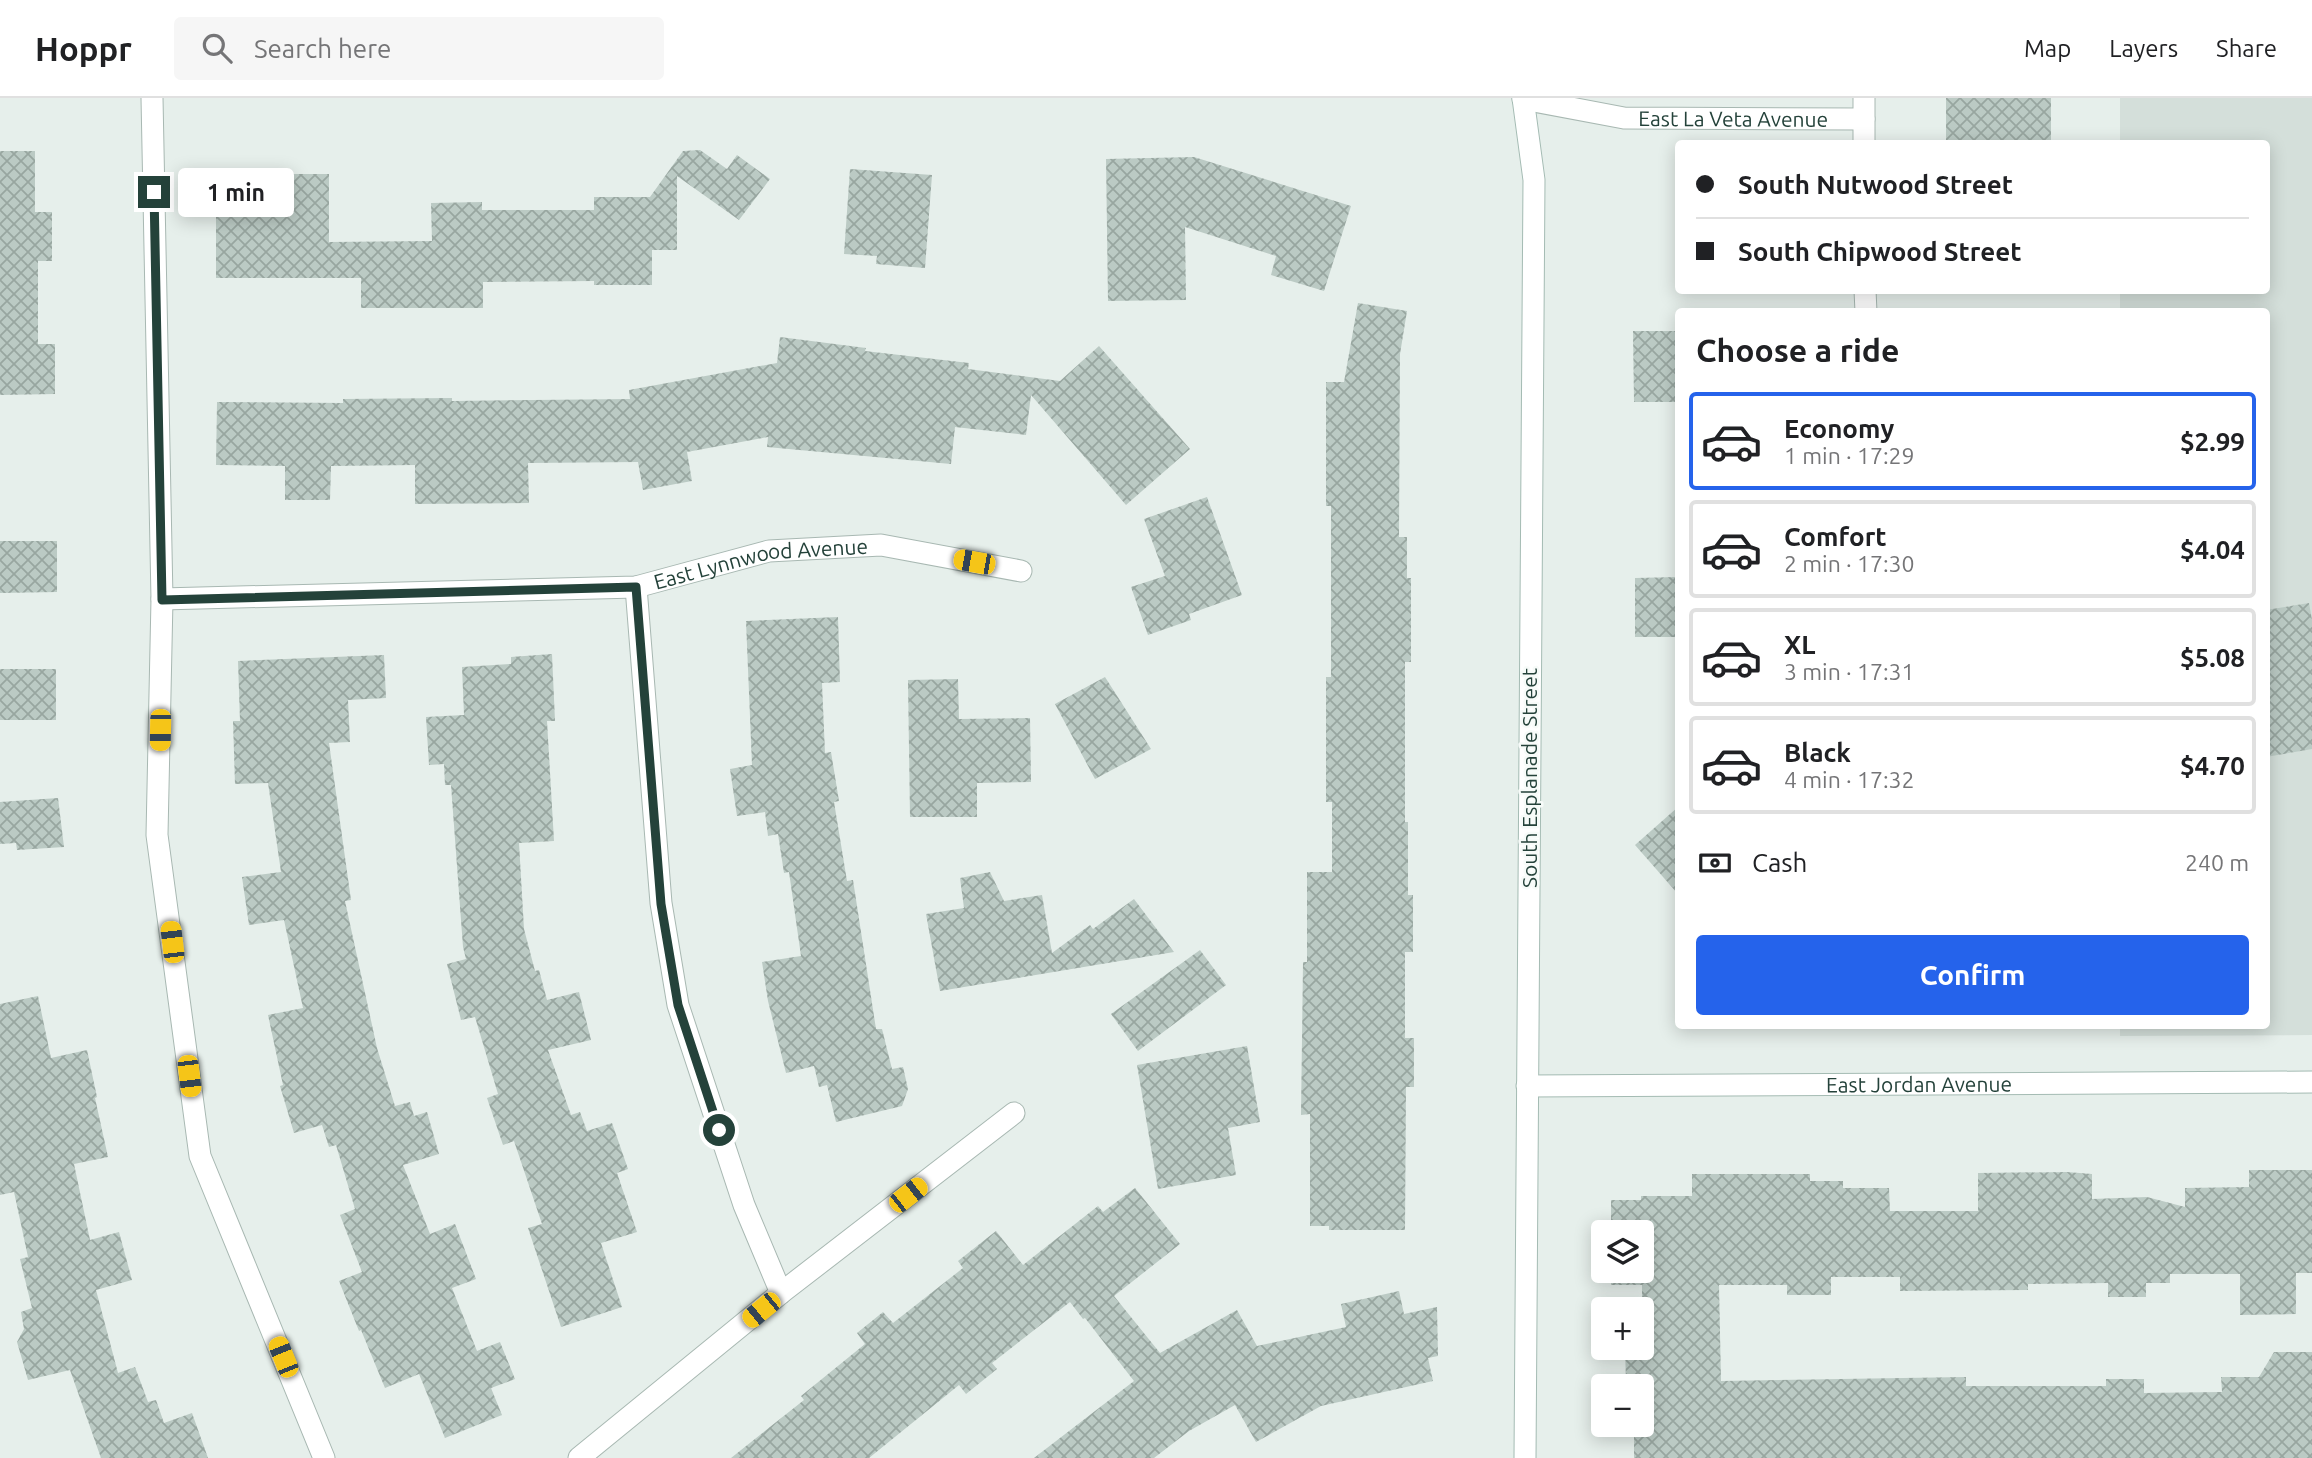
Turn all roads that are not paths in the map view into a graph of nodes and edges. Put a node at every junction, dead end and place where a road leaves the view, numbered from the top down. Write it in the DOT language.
graph roads {
  1 [pos="152,98"];
  2 [pos="1522,98"];
  3 [pos="1864,98"];
  4 [pos="1864,120"];
  5 [pos="1864,140"];
  6 [pos="1021,571"];
  7 [pos="636,587"];
  8 [pos="162,600"];
  9 [pos="2312,1082"];
  10 [pos="1527,1086"];
  11 [pos="1014,1113"];
  12 [pos="781,1293"];
  13 [pos="324,1458"];
  14 [pos="579,1458"];
  15 [pos="1525,1458"];
  1 -- 8 [label="street"];
  2 -- 4 [label="street, East La Veta Avenue"];
  2 -- 10 [label="street, South Esplanade Street"];
  3 -- 4 [label="street"];
  4 -- 5 [label="street"];
  6 -- 7 [label="street, East Lynnwood Avenue"];
  7 -- 8 [label="street, East Lynnwood Avenue"];
  7 -- 12 [label="street"];
  8 -- 13 [label="street"];
  9 -- 10 [label="street, East Jordan Avenue"];
  10 -- 15 [label="street, South Esplanade Street"];
  11 -- 12 [label="street"];
  12 -- 14 [label="street"];
}
